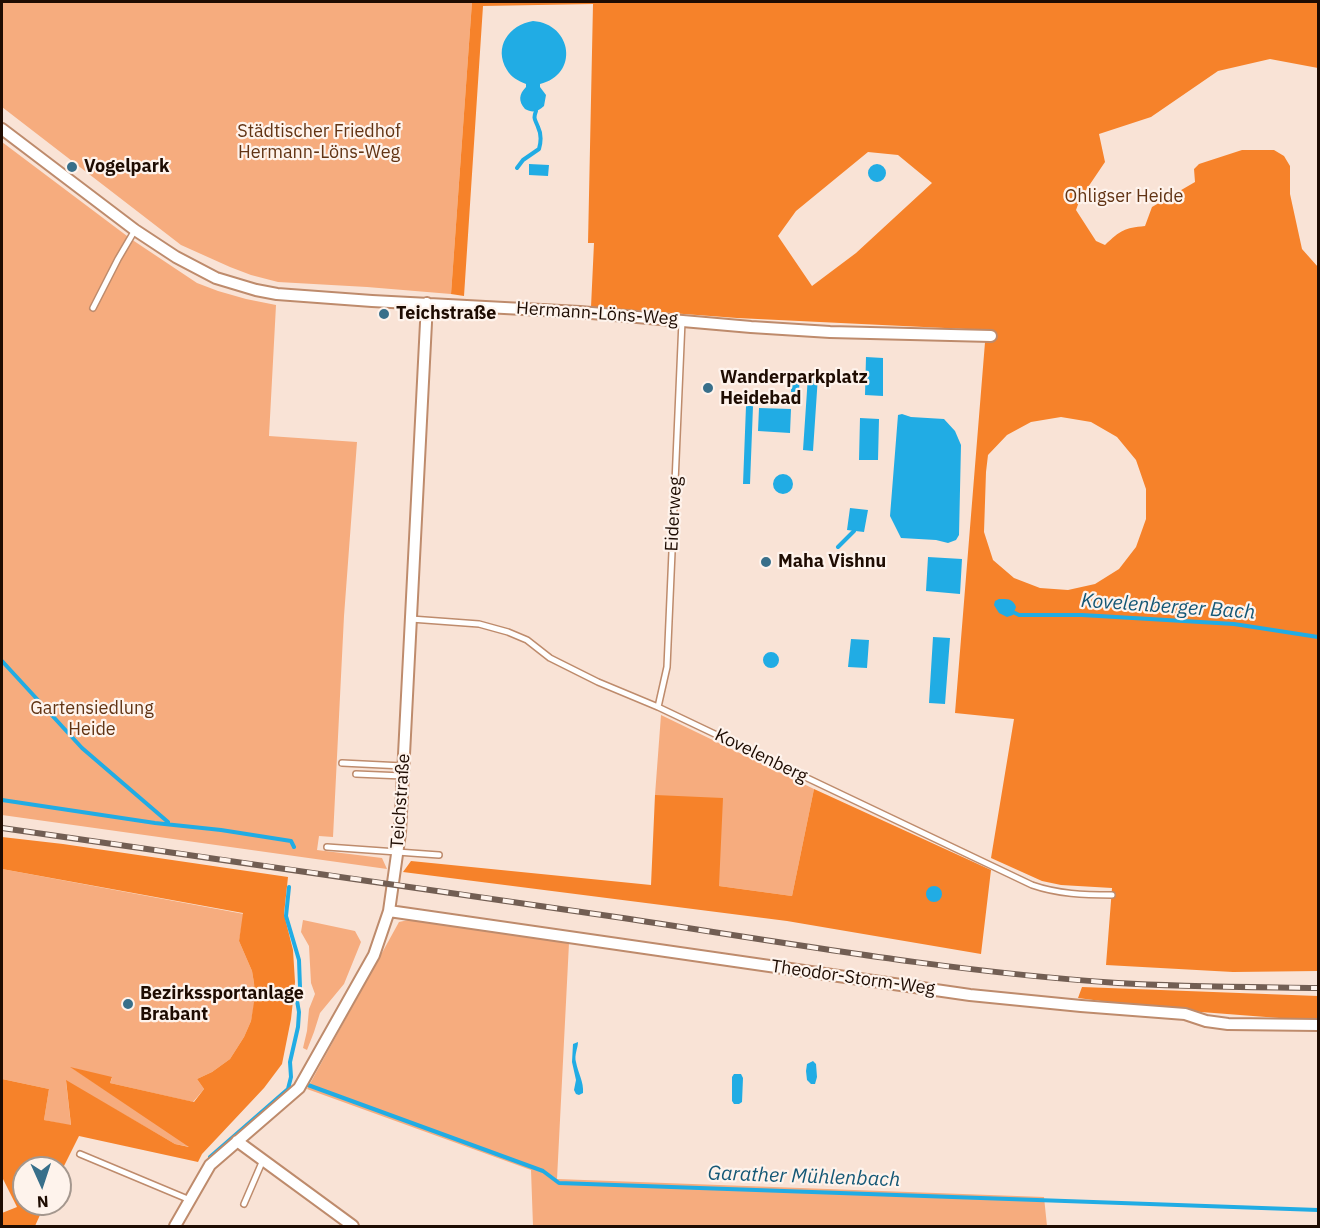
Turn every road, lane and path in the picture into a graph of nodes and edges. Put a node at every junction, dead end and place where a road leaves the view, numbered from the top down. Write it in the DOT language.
graph roads {
  1 [pos="2,129"];
  2 [pos="135,230"];
  3 [pos="427,303"];
  4 [pos="93,308"];
  5 [pos="682,321"];
  6 [pos="991,336"];
  7 [pos="411,619"];
  8 [pos="658,707"];
  9 [pos="342,763"];
  10 [pos="403,771"];
  11 [pos="356,774"];
  12 [pos="327,847"];
  13 [pos="398,853"];
  14 [pos="439,855"];
  15 [pos="1112,895"];
  16 [pos="389,911"];
  17 [pos="1318,1025"];
  18 [pos="237,1141"];
  19 [pos="80,1154"];
  20 [pos="263,1160"];
  21 [pos="190,1200"];
  22 [pos="244,1204"];
  23 [pos="175,1227"];
  24 [pos="353,1227"];
  1 -- 2 [label="street, Hermann-Löns-Weg"];
  2 -- 3 [label="street, Hermann-Löns-Weg"];
  2 -- 4 [label="lane"];
  3 -- 5 [label="street, Hermann-Löns-Weg"];
  3 -- 7 [label="street, Teichstraße"];
  5 -- 6 [label="street, Hermann-Löns-Weg"];
  5 -- 8 [label="lane, Eiderweg"];
  7 -- 8 [label="lane, Kovelenberg"];
  7 -- 10 [label="street, Teichstraße"];
  8 -- 15 [label="lane, Kovelenberg"];
  9 -- 10 [label="lane"];
  10 -- 11 [label="lane"];
  10 -- 13 [label="street, Teichstraße"];
  12 -- 13 [label="lane"];
  13 -- 14 [label="lane"];
  13 -- 16 [label="street, Teichstraße"];
  16 -- 17 [label="street, Theodor-Storm-Weg"];
  16 -- 18 [label="street, Teichstraße"];
  18 -- 20 [label="street"];
  18 -- 21 [label="street, Teichstraße"];
  19 -- 21 [label="lane"];
  20 -- 22 [label="lane"];
  20 -- 24 [label="street"];
  21 -- 23 [label="street, Teichstraße"];
}
